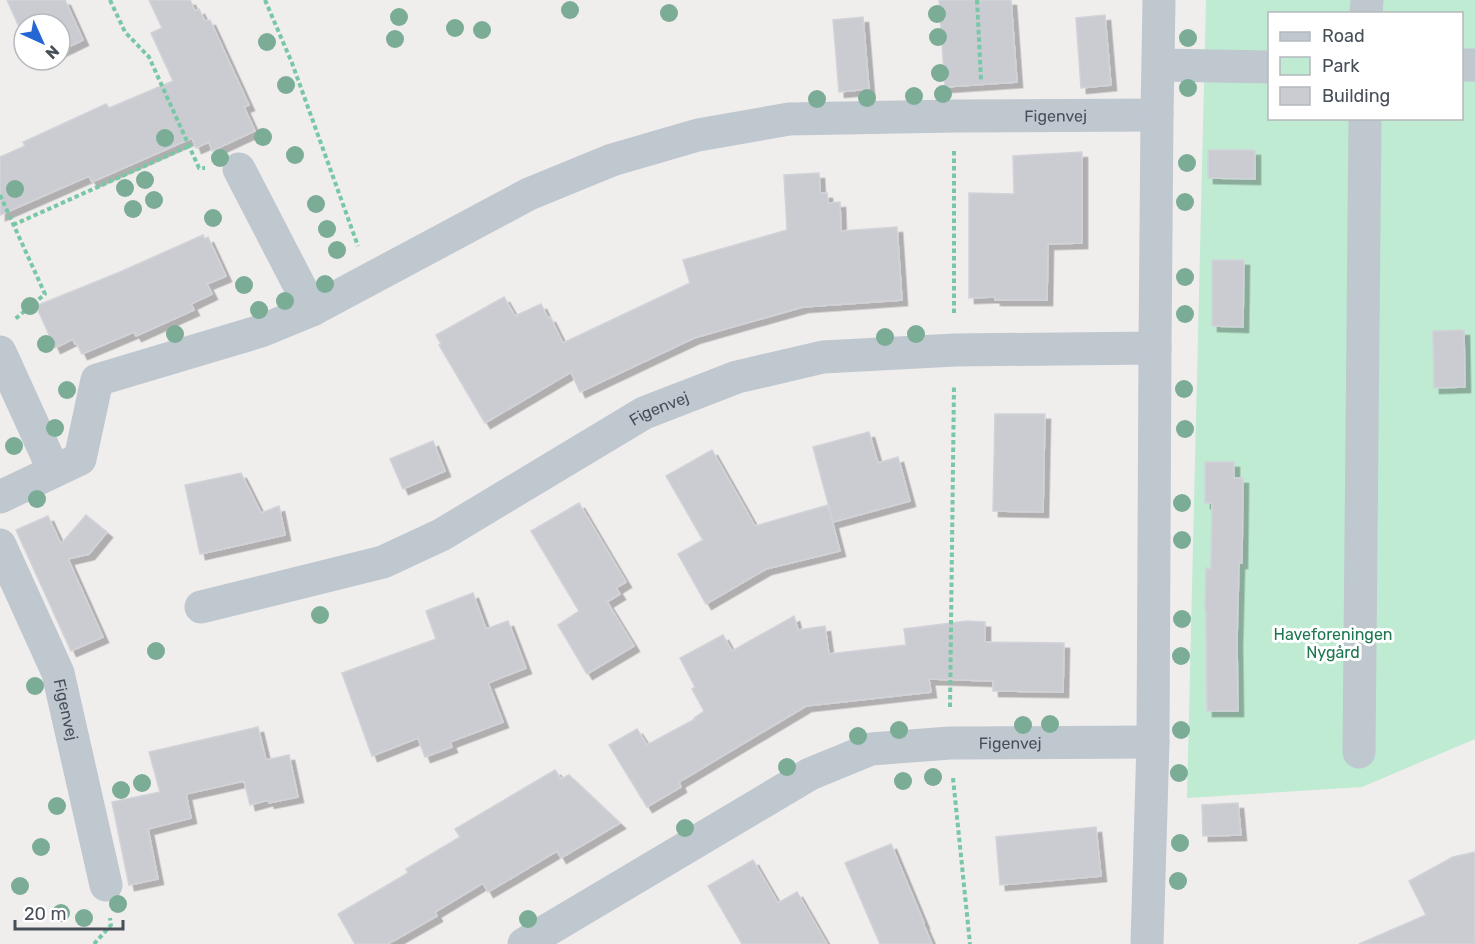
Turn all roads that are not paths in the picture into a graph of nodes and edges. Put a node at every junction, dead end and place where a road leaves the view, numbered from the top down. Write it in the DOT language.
graph roads {
  1 [pos="1160,0"];
  2 [pos="1158,64"];
  3 [pos="1268,67"];
  4 [pos="1157,115"];
  5 [pos="1365,120"];
  6 [pos="239,169"];
  7 [pos="312,310"];
  8 [pos="4,338"];
  9 [pos="1155,348"];
  10 [pos="54,471"];
  11 [pos="0,497"];
  12 [pos="0,545"];
  13 [pos="201,607"];
  14 [pos="1152,742"];
  15 [pos="1359,752"];
  16 [pos="106,885"];
  17 [pos="524,944"];
  18 [pos="1147,944"];
  1 -- 2 [label="street"];
  2 -- 3 [label="street"];
  2 -- 4 [label="street"];
  4 -- 7 [label="street, Figenvej"];
  4 -- 9 [label="street"];
  5 -- 15 [label="street"];
  6 -- 7 [label="street"];
  7 -- 10 [label="street, Figenvej"];
  8 -- 10 [label="street"];
  9 -- 13 [label="street, Figenvej"];
  9 -- 14 [label="street"];
  10 -- 11 [label="street, Figenvej"];
  12 -- 16 [label="street, Figenvej"];
  14 -- 17 [label="street, Figenvej"];
  14 -- 18 [label="street"];
}
